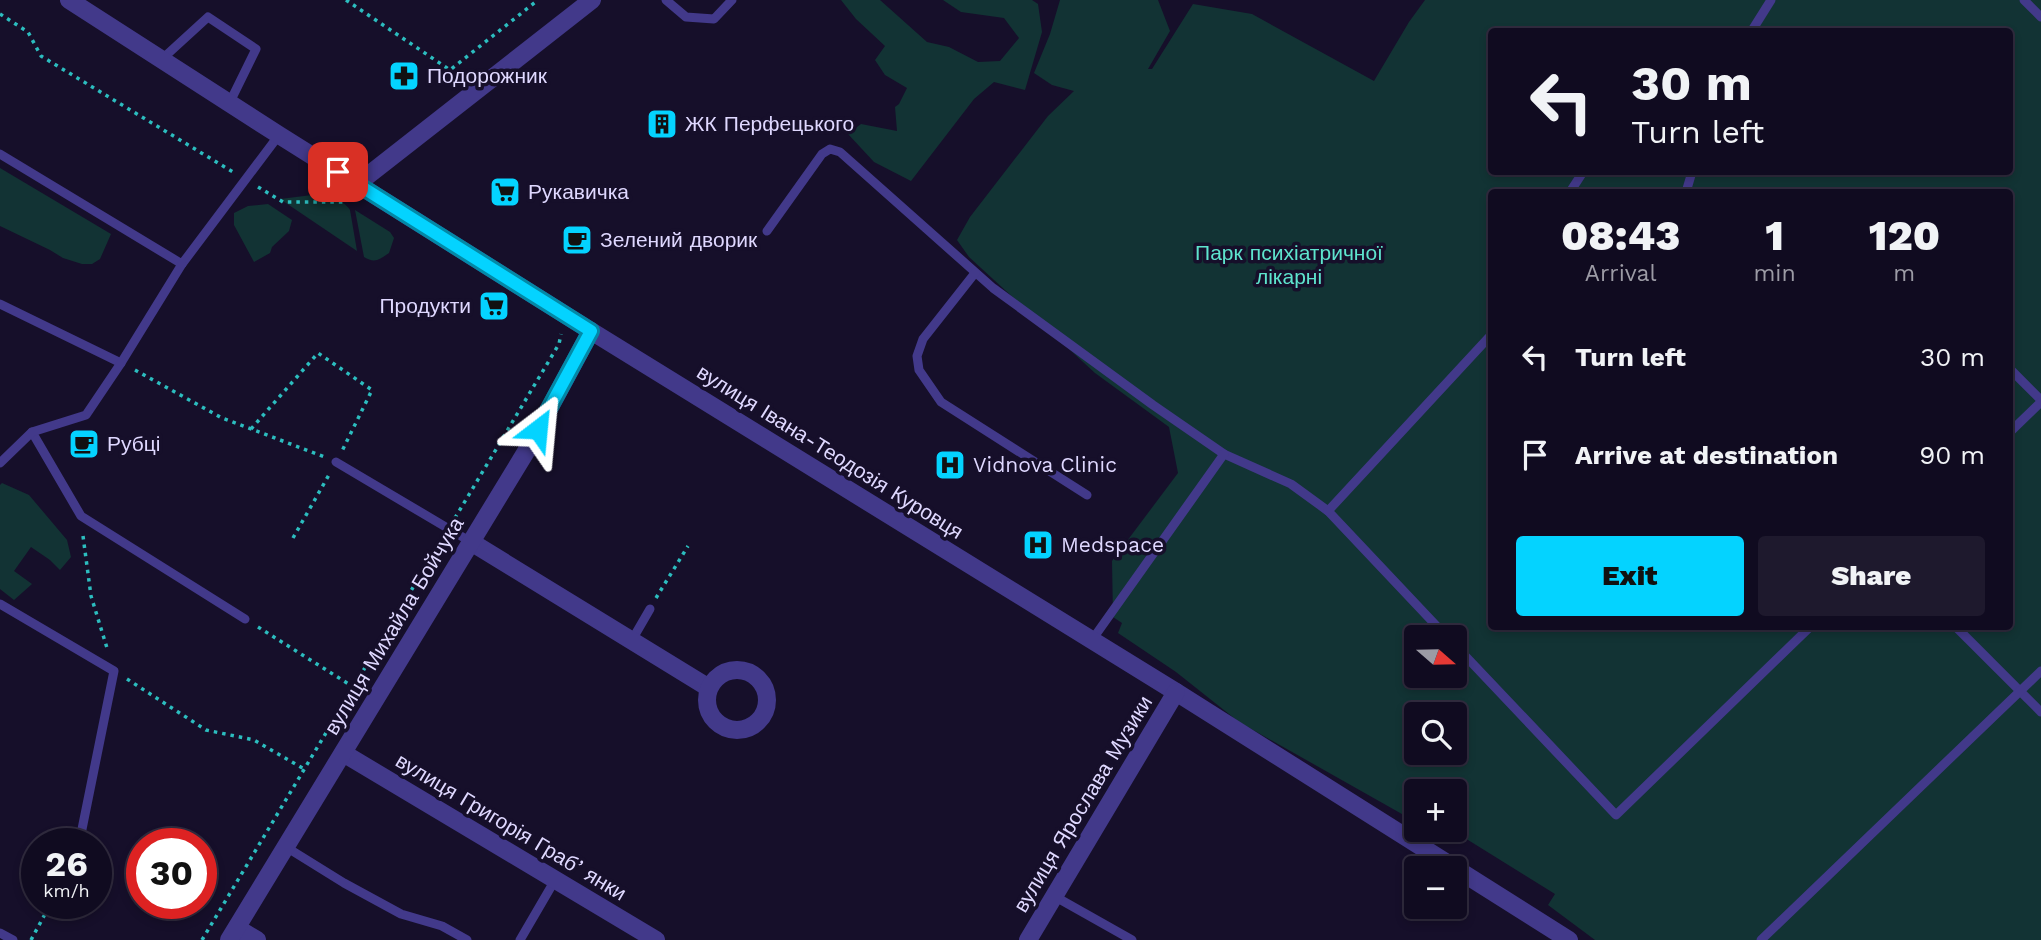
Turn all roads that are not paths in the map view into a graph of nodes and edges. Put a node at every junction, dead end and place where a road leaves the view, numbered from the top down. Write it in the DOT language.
graph roads {
  1 [pos="69,0"];
  2 [pos="592,0"];
  3 [pos="666,0"];
  4 [pos="732,0"];
  5 [pos="1771,0"];
  6 [pos="2024,0"];
  7 [pos="2041,17"];
  8 [pos="1754,28"];
  9 [pos="161,60"];
  10 [pos="229,104"];
  11 [pos="279,135"];
  12 [pos="0,153"];
  13 [pos="358,184"];
  14 [pos="767,231"];
  15 [pos="182,264"];
  16 [pos="975,273"];
  17 [pos="0,304"];
  18 [pos="591,331"];
  19 [pos="1488,338"];
  20 [pos="121,363"];
  21 [pos="2013,372"];
  22 [pos="2041,401"];
  23 [pos="2013,429"];
  24 [pos="32,432"];
  25 [pos="1224,454"];
  26 [pos="336,462"];
  27 [pos="0,463"];
  28 [pos="1087,495"];
  29 [pos="1328,511"];
  30 [pos="471,542"];
  31 [pos="0,604"];
  32 [pos="650,609"];
  33 [pos="245,619"];
  34 [pos="1436,625"];
  35 [pos="1807,630"];
  36 [pos="1959,630"];
  37 [pos="632,640"];
  38 [pos="1091,640"];
  39 [pos="1467,658"];
  40 [pos="2041,671"];
  41 [pos="709,688"];
  42 [pos="2020,691"];
  43 [pos="1176,692"];
  44 [pos="2041,712"];
  45 [pos="343,753"];
  46 [pos="82,828"];
  47 [pos="286,847"];
  48 [pos="555,880"];
  49 [pos="1054,896"];
  50 [pos="0,933"];
  51 [pos="233,934"];
  52 [pos="13,940"];
  53 [pos="257,940"];
  54 [pos="467,940"];
  55 [pos="520,940"];
  56 [pos="656,940"];
  57 [pos="1028,940"];
  58 [pos="1132,940"];
  59 [pos="1569,940"];
  60 [pos="1761,940"];
  1 -- 9 [label="street, вулиця Івана-Теодозія Куровця"];
  2 -- 13 [label="street"];
  3 -- 4 [label="lane"];
  5 -- 8 [label="lane"];
  6 -- 7 [label="lane"];
  9 -- 10 [label="street, вулиця Івана-Теодозія Куровця"];
  9 -- 10 [label="lane"];
  10 -- 11 [label="street, вулиця Івана-Теодозія Куровця"];
  11 -- 13 [label="street, вулиця Івана-Теодозія Куровця"];
  11 -- 15 [label="lane"];
  12 -- 15 [label="lane"];
  13 -- 18 [label="street, вулиця Івана-Теодозія Куровця"];
  14 -- 16 [label="lane"];
  15 -- 20 [label="lane"];
  16 -- 25 [label="lane"];
  16 -- 28 [label="lane"];
  17 -- 20 [label="lane"];
  18 -- 30 [label="street, вулиця Михайла Бойчука"];
  18 -- 38 [label="street, вулиця Івана-Теодозія Куровця"];
  19 -- 29 [label="lane"];
  20 -- 24 [label="lane"];
  21 -- 22 [label="lane"];
  22 -- 23 [label="lane"];
  24 -- 27 [label="lane"];
  24 -- 33 [label="lane"];
  25 -- 29 [label="lane"];
  25 -- 38 [label="lane"];
  26 -- 30 [label="lane"];
  29 -- 34 [label="lane"];
  30 -- 37 [label="street"];
  30 -- 45 [label="street, вулиця Михайла Бойчука"];
  31 -- 46 [label="lane"];
  32 -- 37 [label="lane"];
  35 -- 39 [label="lane"];
  36 -- 42 [label="lane"];
  37 -- 41 [label="street"];
  38 -- 43 [label="street, вулиця Івана-Теодозія Куровця"];
  40 -- 42 [label="lane"];
  42 -- 44 [label="lane"];
  42 -- 60 [label="lane"];
  43 -- 49 [label="street, вулиця Ярослава Музики"];
  43 -- 59 [label="street, вулиця Івана-Теодозія Куровця"];
  45 -- 47 [label="street, вулиця Михайла Бойчука"];
  45 -- 48 [label="street, вулиця Григорія Грабʼянки"];
  47 -- 51 [label="street, вулиця Михайла Бойчука"];
  47 -- 54 [label="lane"];
  48 -- 55 [label="lane"];
  48 -- 56 [label="street, вулиця Григорія Грабʼянки"];
  49 -- 57 [label="street, вулиця Ярослава Музики"];
  49 -- 58 [label="lane"];
  50 -- 52 [label="lane"];
  51 -- 53 [label="street"];
}
